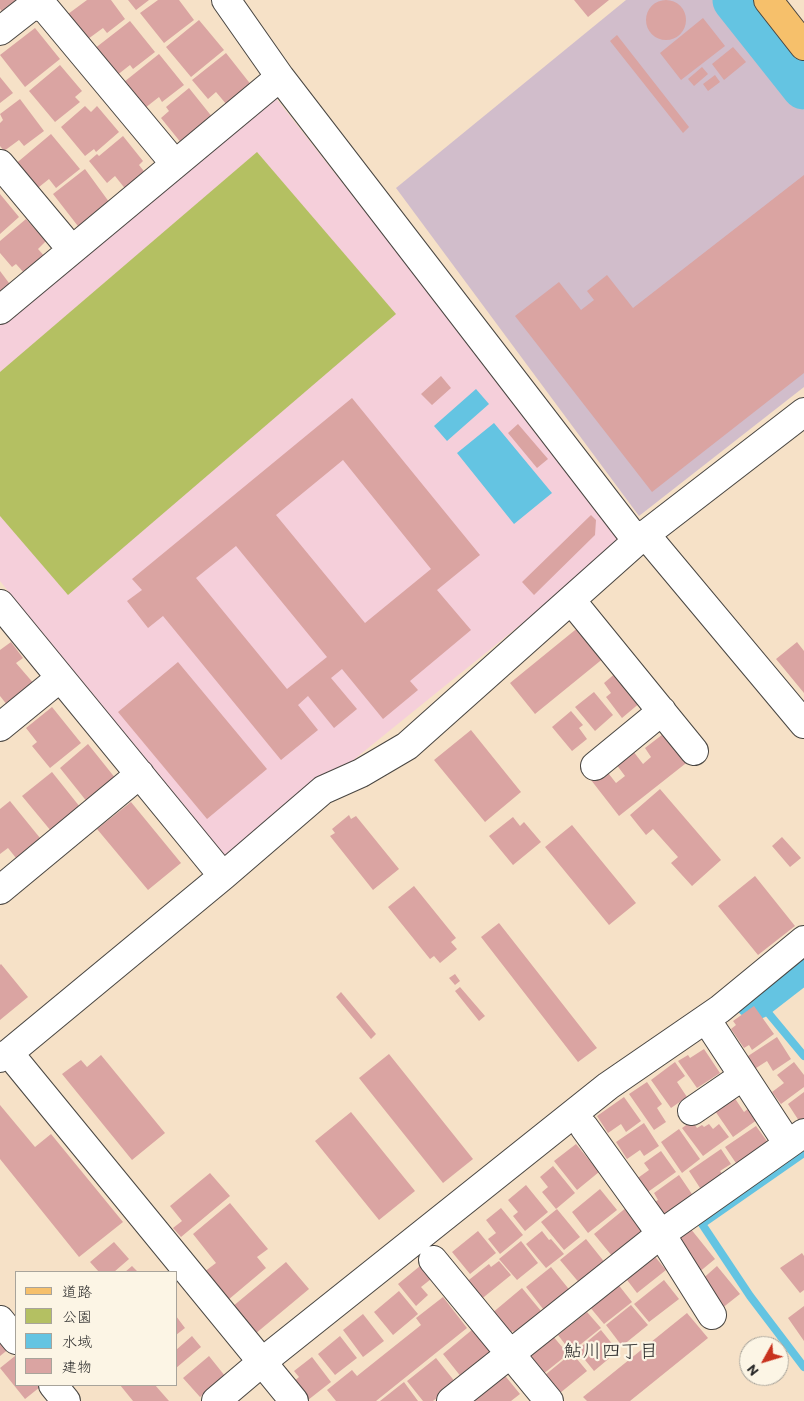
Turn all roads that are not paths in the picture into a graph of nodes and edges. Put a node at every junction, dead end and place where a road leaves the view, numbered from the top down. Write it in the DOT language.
graph roads {
  1 [pos="226,0"];
  2 [pos="768,0"];
  3 [pos="0,32"];
  4 [pos="804,46"];
  5 [pos="280,77"];
  6 [pos="0,164"];
  7 [pos="174,164"];
  8 [pos="72,250"];
  9 [pos="0,310"];
  10 [pos="804,412"];
  11 [pos="641,537"];
  12 [pos="571,600"];
  13 [pos="0,604"];
  14 [pos="60,678"];
  15 [pos="662,710"];
  16 [pos="804,724"];
  17 [pos="0,727"];
  18 [pos="694,751"];
  19 [pos="595,766"];
  20 [pos="140,774"];
  21 [pos="223,876"];
  22 [pos="0,890"];
  23 [pos="804,940"];
  24 [pos="710,1027"];
  25 [pos="5,1056"];
  26 [pos="743,1076"];
  27 [pos="692,1111"];
  28 [pos="584,1128"];
  29 [pos="796,1138"];
  30 [pos="661,1234"];
  31 [pos="433,1260"];
  32 [pos="712,1315"];
  33 [pos="0,1320"];
  34 [pos="15,1339"];
  35 [pos="510,1354"];
  36 [pos="268,1369"];
  37 [pos="54,1386"];
  38 [pos="66,1401"];
  39 [pos="216,1401"];
  40 [pos="294,1401"];
  41 [pos="451,1401"];
  42 [pos="549,1401"];
  1 -- 5 [label="street"];
  2 -- 4 [label="main road"];
  3 -- 7 [label="street"];
  5 -- 7 [label="street"];
  5 -- 11 [label="street"];
  6 -- 8 [label="street"];
  7 -- 8 [label="street"];
  8 -- 9 [label="street"];
  10 -- 11 [label="street"];
  11 -- 12 [label="street"];
  11 -- 16 [label="street"];
  12 -- 15 [label="street"];
  12 -- 21 [label="street"];
  13 -- 14 [label="street"];
  14 -- 17 [label="street"];
  14 -- 20 [label="street"];
  15 -- 18 [label="street"];
  15 -- 19 [label="street"];
  20 -- 21 [label="street"];
  20 -- 22 [label="street"];
  21 -- 25 [label="street"];
  23 -- 24 [label="street"];
  24 -- 26 [label="street"];
  24 -- 36 [label="street"];
  25 -- 36 [label="street"];
  26 -- 27 [label="street"];
  26 -- 29 [label="street"];
  28 -- 30 [label="street"];
  29 -- 30 [label="street"];
  30 -- 32 [label="street"];
  30 -- 35 [label="street"];
  31 -- 35 [label="street"];
  33 -- 34 [label="street"];
  35 -- 41 [label="street"];
  35 -- 42 [label="street"];
  36 -- 39 [label="street"];
  36 -- 40 [label="street"];
  37 -- 38 [label="street"];
}
